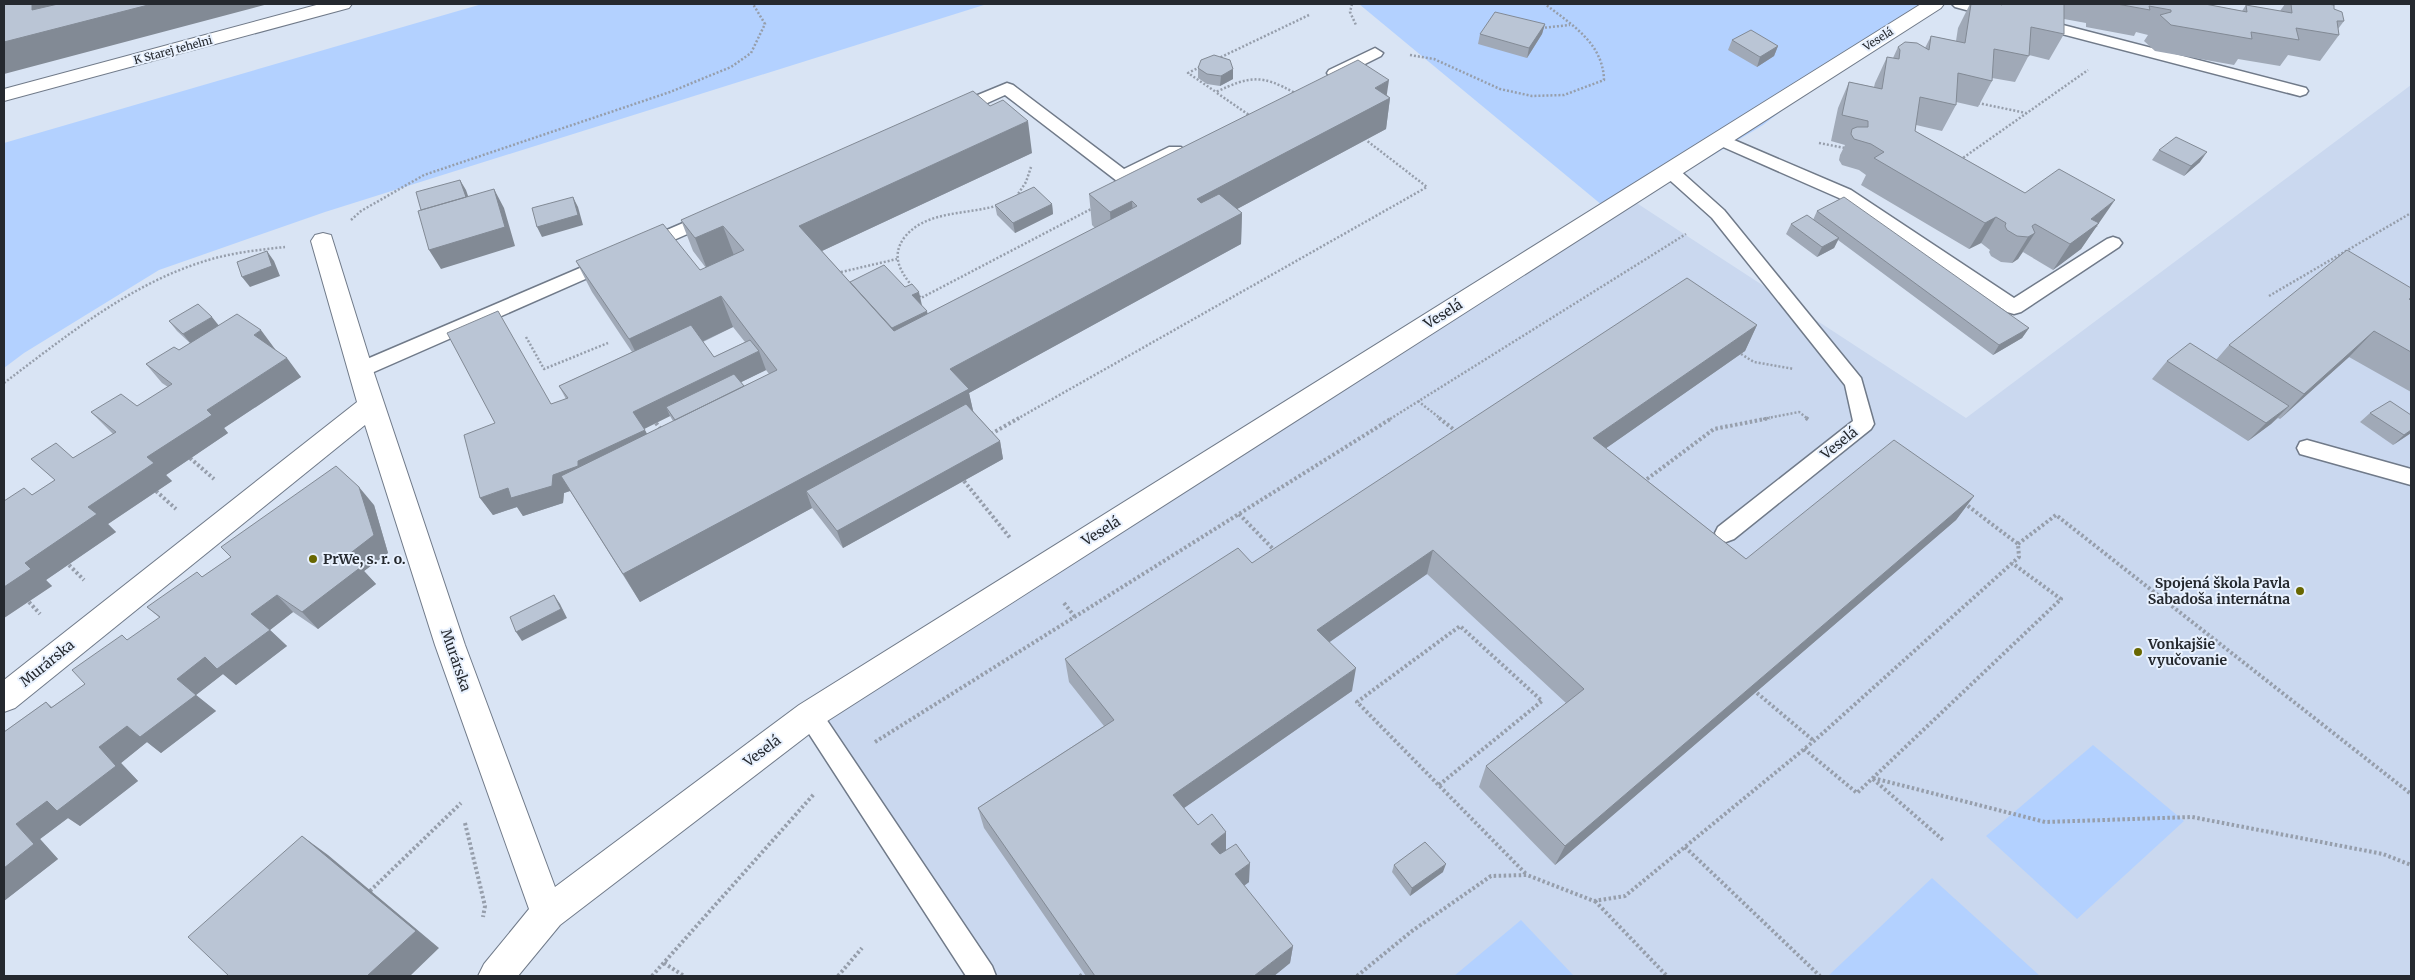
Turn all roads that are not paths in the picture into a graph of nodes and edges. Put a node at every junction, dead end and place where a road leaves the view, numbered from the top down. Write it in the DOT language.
graph roads {
  1 [pos="342,4"];
  2 [pos="1934,4"];
  3 [pos="1960,4"];
  4 [pos="1375,53"];
  5 [pos="2300,91"];
  6 [pos="1295,93"];
  7 [pos="4,95"];
  8 [pos="1249,115"];
  9 [pos="944,116"];
  10 [pos="1720,139"];
  11 [pos="1670,171"];
  12 [pos="726,210"];
  13 [pos="323,241"];
  14 [pos="2113,243"];
  15 [pos="360,370"];
  16 [pos="372,405"];
  17 [pos="2307,448"];
  18 [pos="2411,477"];
  19 [pos="1726,533"];
  20 [pos="4,698"];
  21 [pos="810,715"];
  22 [pos="548,913"];
  23 [pos="496,976"];
  24 [pos="982,976"];
  1 -- 7 [label="street, K Starej tehelni"];
  2 -- 10 [label="street, Veselá"];
  3 -- 5 [label="lane"];
  4 -- 6 [label="lane"];
  8 -- 9 [label="lane"];
  10 -- 11 [label="street, Veselá"];
  10 -- 14 [label="lane"];
  11 -- 19 [label="lane, Veselá"];
  11 -- 21 [label="street, Veselá"];
  12 -- 15 [label="lane"];
  13 -- 15 [label="street, Murárska"];
  15 -- 16 [label="street, Murárska"];
  16 -- 20 [label="street, Murárska"];
  16 -- 22 [label="street, Murárska"];
  17 -- 18 [label="lane"];
  21 -- 22 [label="street, Veselá"];
  21 -- 24 [label="lane"];
  22 -- 23 [label="street, Veselá"];
}
